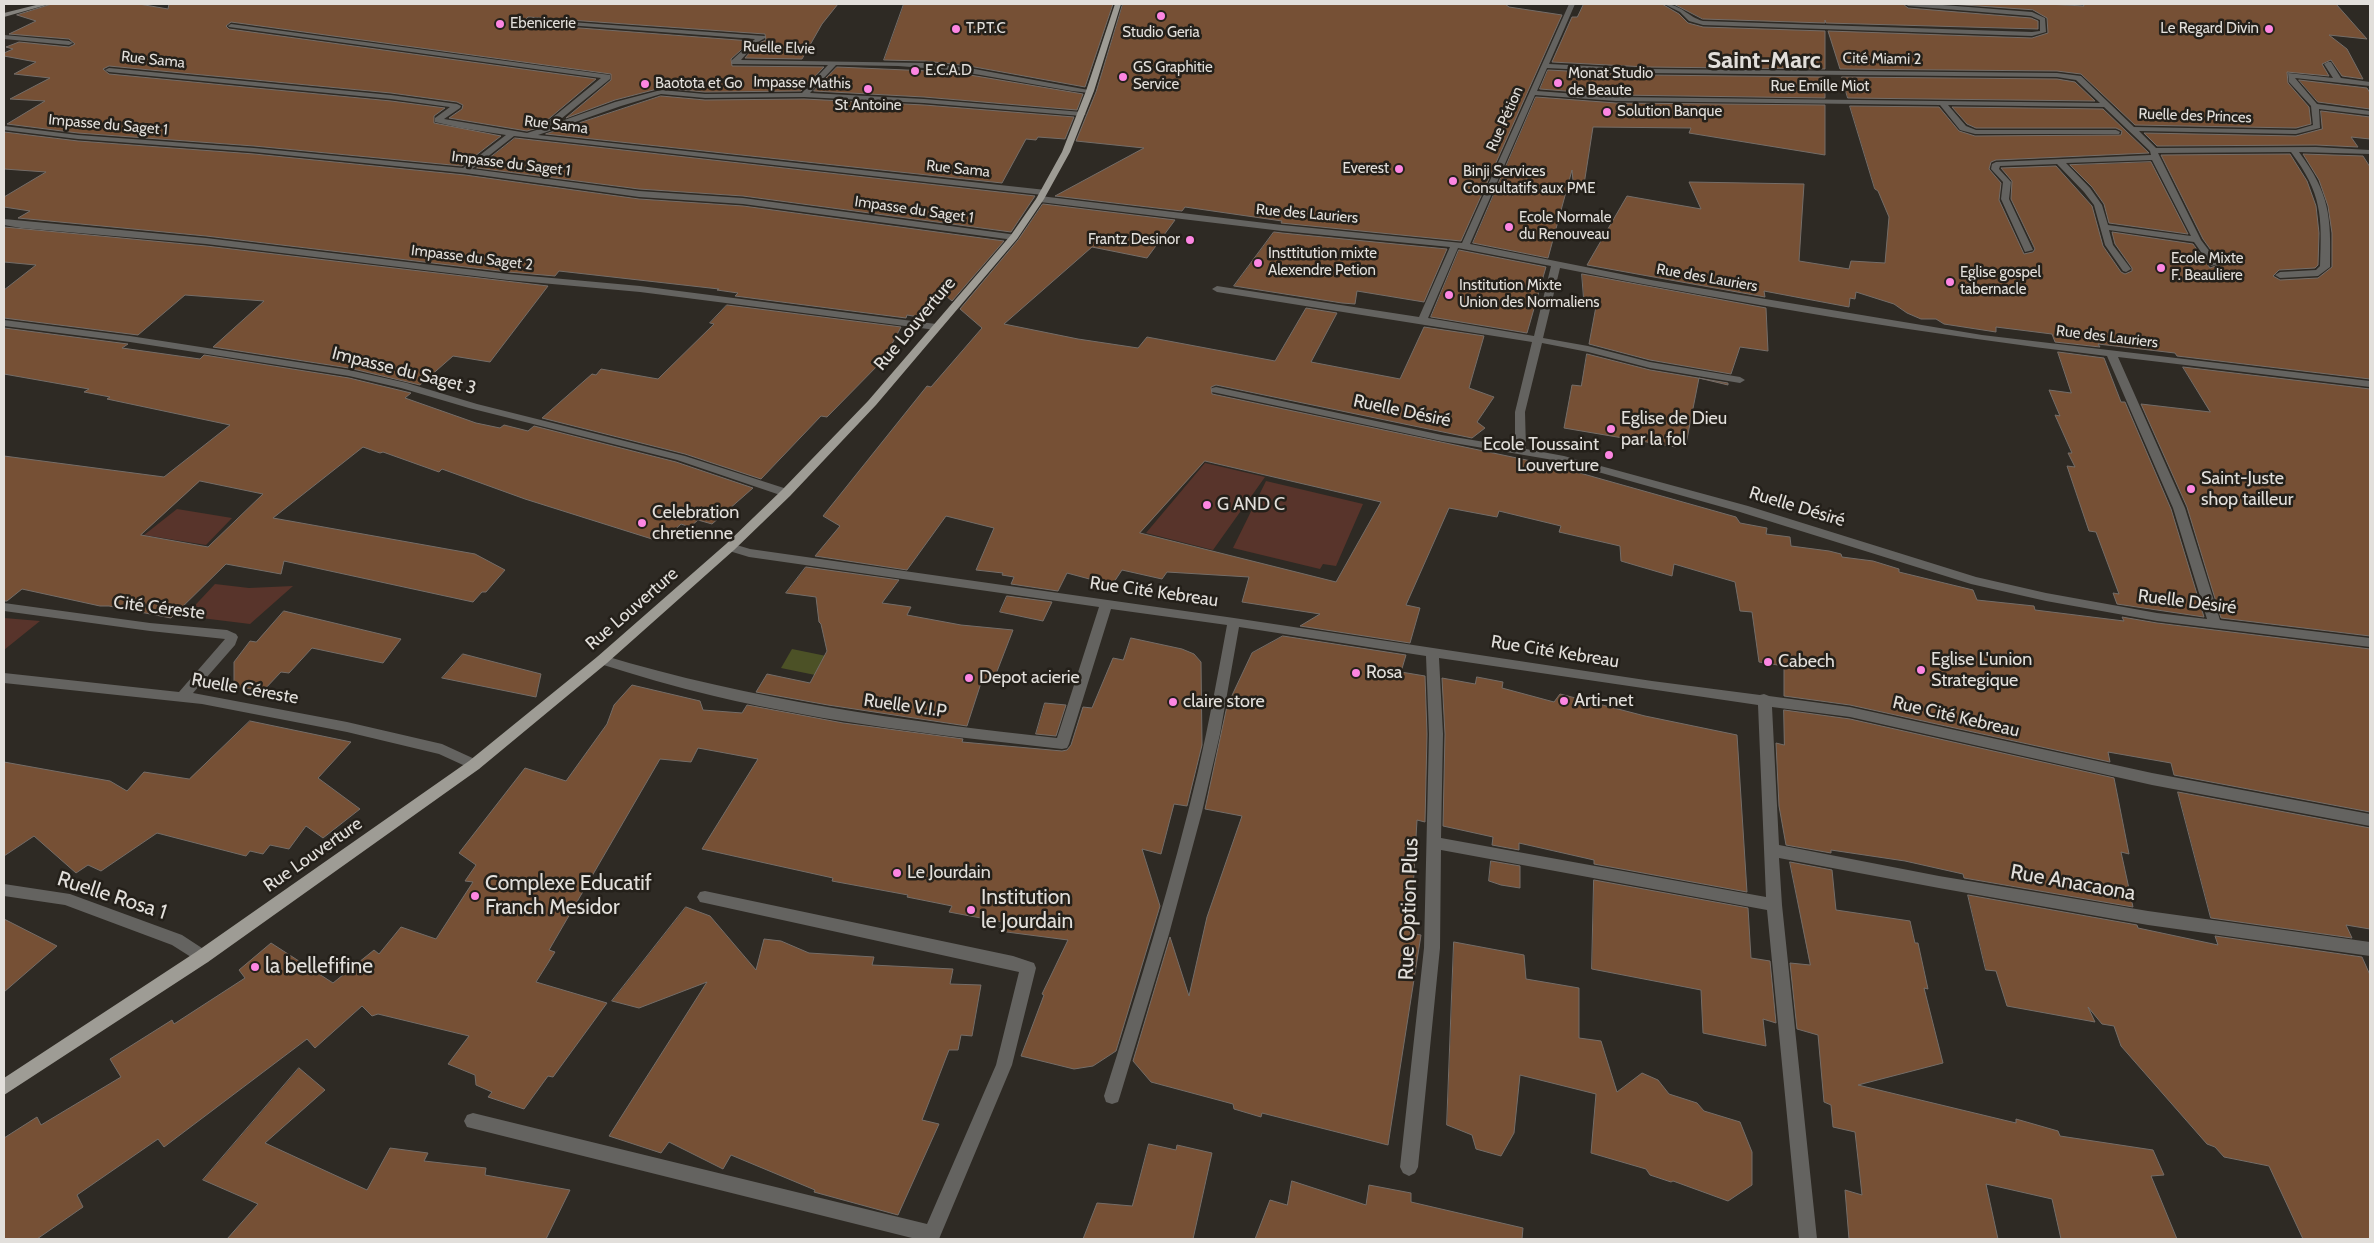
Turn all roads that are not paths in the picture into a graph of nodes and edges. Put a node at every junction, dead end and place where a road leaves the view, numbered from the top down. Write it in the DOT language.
graph roads {
  1 [pos="47,4"];
  2 [pos="1118,4"];
  3 [pos="1562,4"];
  4 [pos="1572,4"];
  5 [pos="1667,4"];
  6 [pos="1908,4"];
  7 [pos="4,15"];
  8 [pos="529,21"];
  9 [pos="231,26"];
  10 [pos="4,37"];
  11 [pos="69,43"];
  12 [pos="834,63"];
  13 [pos="2328,64"];
  14 [pos="1544,66"];
  15 [pos="109,70"];
  16 [pos="2070,76"];
  17 [pos="2338,80"];
  18 [pos="2370,84"];
  19 [pos="1090,91"];
  20 [pos="1533,92"];
  21 [pos="804,95"];
  22 [pos="1941,102"];
  23 [pos="2108,105"];
  24 [pos="2315,106"];
  25 [pos="2370,113"];
  26 [pos="1082,114"];
  27 [pos="4,128"];
  28 [pos="545,129"];
  29 [pos="2132,129"];
  30 [pos="2116,132"];
  31 [pos="512,134"];
  32 [pos="528,136"];
  33 [pos="2293,150"];
  34 [pos="2370,152"];
  35 [pos="2154,153"];
  36 [pos="2058,160"];
  37 [pos="465,171"];
  38 [pos="1042,196"];
  39 [pos="4,222"];
  40 [pos="2104,227"];
  41 [pos="1014,237"];
  42 [pos="2197,240"];
  43 [pos="1460,246"];
  44 [pos="2028,250"];
  45 [pos="2214,264"];
  46 [pos="1556,266"];
  47 [pos="2126,269"];
  48 [pos="2280,275"];
  49 [pos="1217,289"];
  50 [pos="1422,320"];
  51 [pos="4,323"];
  52 [pos="936,327"];
  53 [pos="1539,340"];
  54 [pos="2111,353"];
  55 [pos="1740,380"];
  56 [pos="2370,384"];
  57 [pos="1216,390"];
  58 [pos="1521,451"];
  59 [pos="786,493"];
  60 [pos="730,547"];
  61 [pos="1106,605"];
  62 [pos="4,606"];
  63 [pos="1234,622"];
  64 [pos="2215,623"];
  65 [pos="2370,643"];
  66 [pos="1432,651"];
  67 [pos="602,660"];
  68 [pos="4,678"];
  69 [pos="182,697"];
  70 [pos="1764,699"];
  71 [pos="474,765"];
  72 [pos="2370,820"];
  73 [pos="1433,842"];
  74 [pos="1771,850"];
  75 [pos="4,890"];
  76 [pos="705,898"];
  77 [pos="1774,905"];
  78 [pos="2370,949"];
  79 [pos="202,958"];
  80 [pos="4,1088"];
  81 [pos="1112,1096"];
  82 [pos="473,1121"];
  83 [pos="1409,1167"];
  84 [pos="931,1237"];
  85 [pos="1808,1239"];
  1 -- 7 [label="street"];
  2 -- 19 [label="main road, Rue Louverture"];
  3 -- 4 [label="street"];
  4 -- 14 [label="street, Rue Pétion"];
  5 -- 6 [label="street"];
  8 -- 12 [label="street, Ruelle Elvie"];
  9 -- 28 [label="street"];
  10 -- 11 [label="street"];
  12 -- 19 [label="street, Ruelle Elvie"];
  12 -- 21 [label="street"];
  13 -- 17 [label="street"];
  14 -- 16 [label="street, Cité Miami 2"];
  14 -- 20 [label="street, Rue Pétion"];
  15 -- 31 [label="street, Rue Sama"];
  16 -- 23 [label="street, Ruelle des Princes"];
  17 -- 18 [label="street"];
  17 -- 24 [label="street"];
  19 -- 26 [label="main road, Rue Louverture"];
  20 -- 22 [label="street, Rue Emille Miot"];
  20 -- 43 [label="street, Rue Pétion"];
  21 -- 26 [label="street, Impasse Mathis"];
  21 -- 28 [label="street, Impasse Mathis"];
  22 -- 23 [label="street, Rue Emille Miot"];
  22 -- 30 [label="street"];
  23 -- 29 [label="street, Ruelle des Princes"];
  24 -- 25 [label="street"];
  24 -- 29 [label="street, Ruelle des Princes"];
  26 -- 38 [label="main road, Rue Louverture"];
  27 -- 37 [label="street, Impasse du Saget 1"];
  28 -- 32 [label="street, Impasse Mathis"];
  29 -- 35 [label="street"];
  31 -- 32 [label="street, Rue Sama"];
  31 -- 37 [label="street"];
  32 -- 38 [label="street, Rue Sama"];
  33 -- 34 [label="street"];
  33 -- 35 [label="street"];
  33 -- 48 [label="street"];
  35 -- 36 [label="street"];
  35 -- 42 [label="street"];
  36 -- 40 [label="street"];
  36 -- 44 [label="street"];
  37 -- 41 [label="street, Impasse du Saget 1"];
  38 -- 41 [label="main road, Rue Louverture"];
  38 -- 43 [label="street, Rue des Lauriers"];
  39 -- 52 [label="street, Impasse du Saget 2"];
  40 -- 42 [label="street"];
  40 -- 47 [label="street"];
  41 -- 52 [label="main road, Rue Louverture"];
  42 -- 45 [label="street"];
  43 -- 46 [label="street, Rue des Lauriers"];
  43 -- 50 [label="street, Rue Pétion"];
  46 -- 53 [label="street"];
  46 -- 54 [label="street, Rue des Lauriers"];
  49 -- 50 [label="street"];
  50 -- 53 [label="street"];
  51 -- 59 [label="street, Impasse du Saget 3"];
  52 -- 59 [label="main road, Rue Louverture"];
  53 -- 55 [label="street"];
  53 -- 58 [label="street"];
  54 -- 56 [label="street, Rue des Lauriers"];
  54 -- 64 [label="street"];
  57 -- 58 [label="street, Ruelle Désiré"];
  58 -- 64 [label="street, Ruelle Désiré"];
  59 -- 60 [label="main road, Rue Louverture"];
  60 -- 61 [label="street, Rue Cité Kebreau"];
  60 -- 67 [label="main road, Rue Louverture"];
  61 -- 63 [label="street, Rue Cité Kebreau"];
  61 -- 67 [label="street, Ruelle V.I.P"];
  62 -- 69 [label="street, Cité Céreste"];
  63 -- 66 [label="street, Rue Cité Kebreau"];
  63 -- 81 [label="street"];
  64 -- 65 [label="street, Ruelle Désiré"];
  66 -- 70 [label="street, Rue Cité Kebreau"];
  66 -- 73 [label="street, Rue Option Plus"];
  67 -- 71 [label="main road, Rue Louverture"];
  68 -- 69 [label="street, Ruelle Céreste"];
  69 -- 71 [label="street, Ruelle Céreste"];
  70 -- 72 [label="street, Rue Cité Kebreau"];
  70 -- 74 [label="street"];
  71 -- 79 [label="main road, Rue Louverture"];
  73 -- 77 [label="street"];
  73 -- 83 [label="street, Rue Option Plus"];
  74 -- 77 [label="street"];
  74 -- 78 [label="street, Rue Anacaona"];
  75 -- 79 [label="street, Ruelle Rosa 1"];
  76 -- 84 [label="street"];
  77 -- 85 [label="street"];
  79 -- 80 [label="main road, Rue Louverture"];
  82 -- 84 [label="street"];
}
